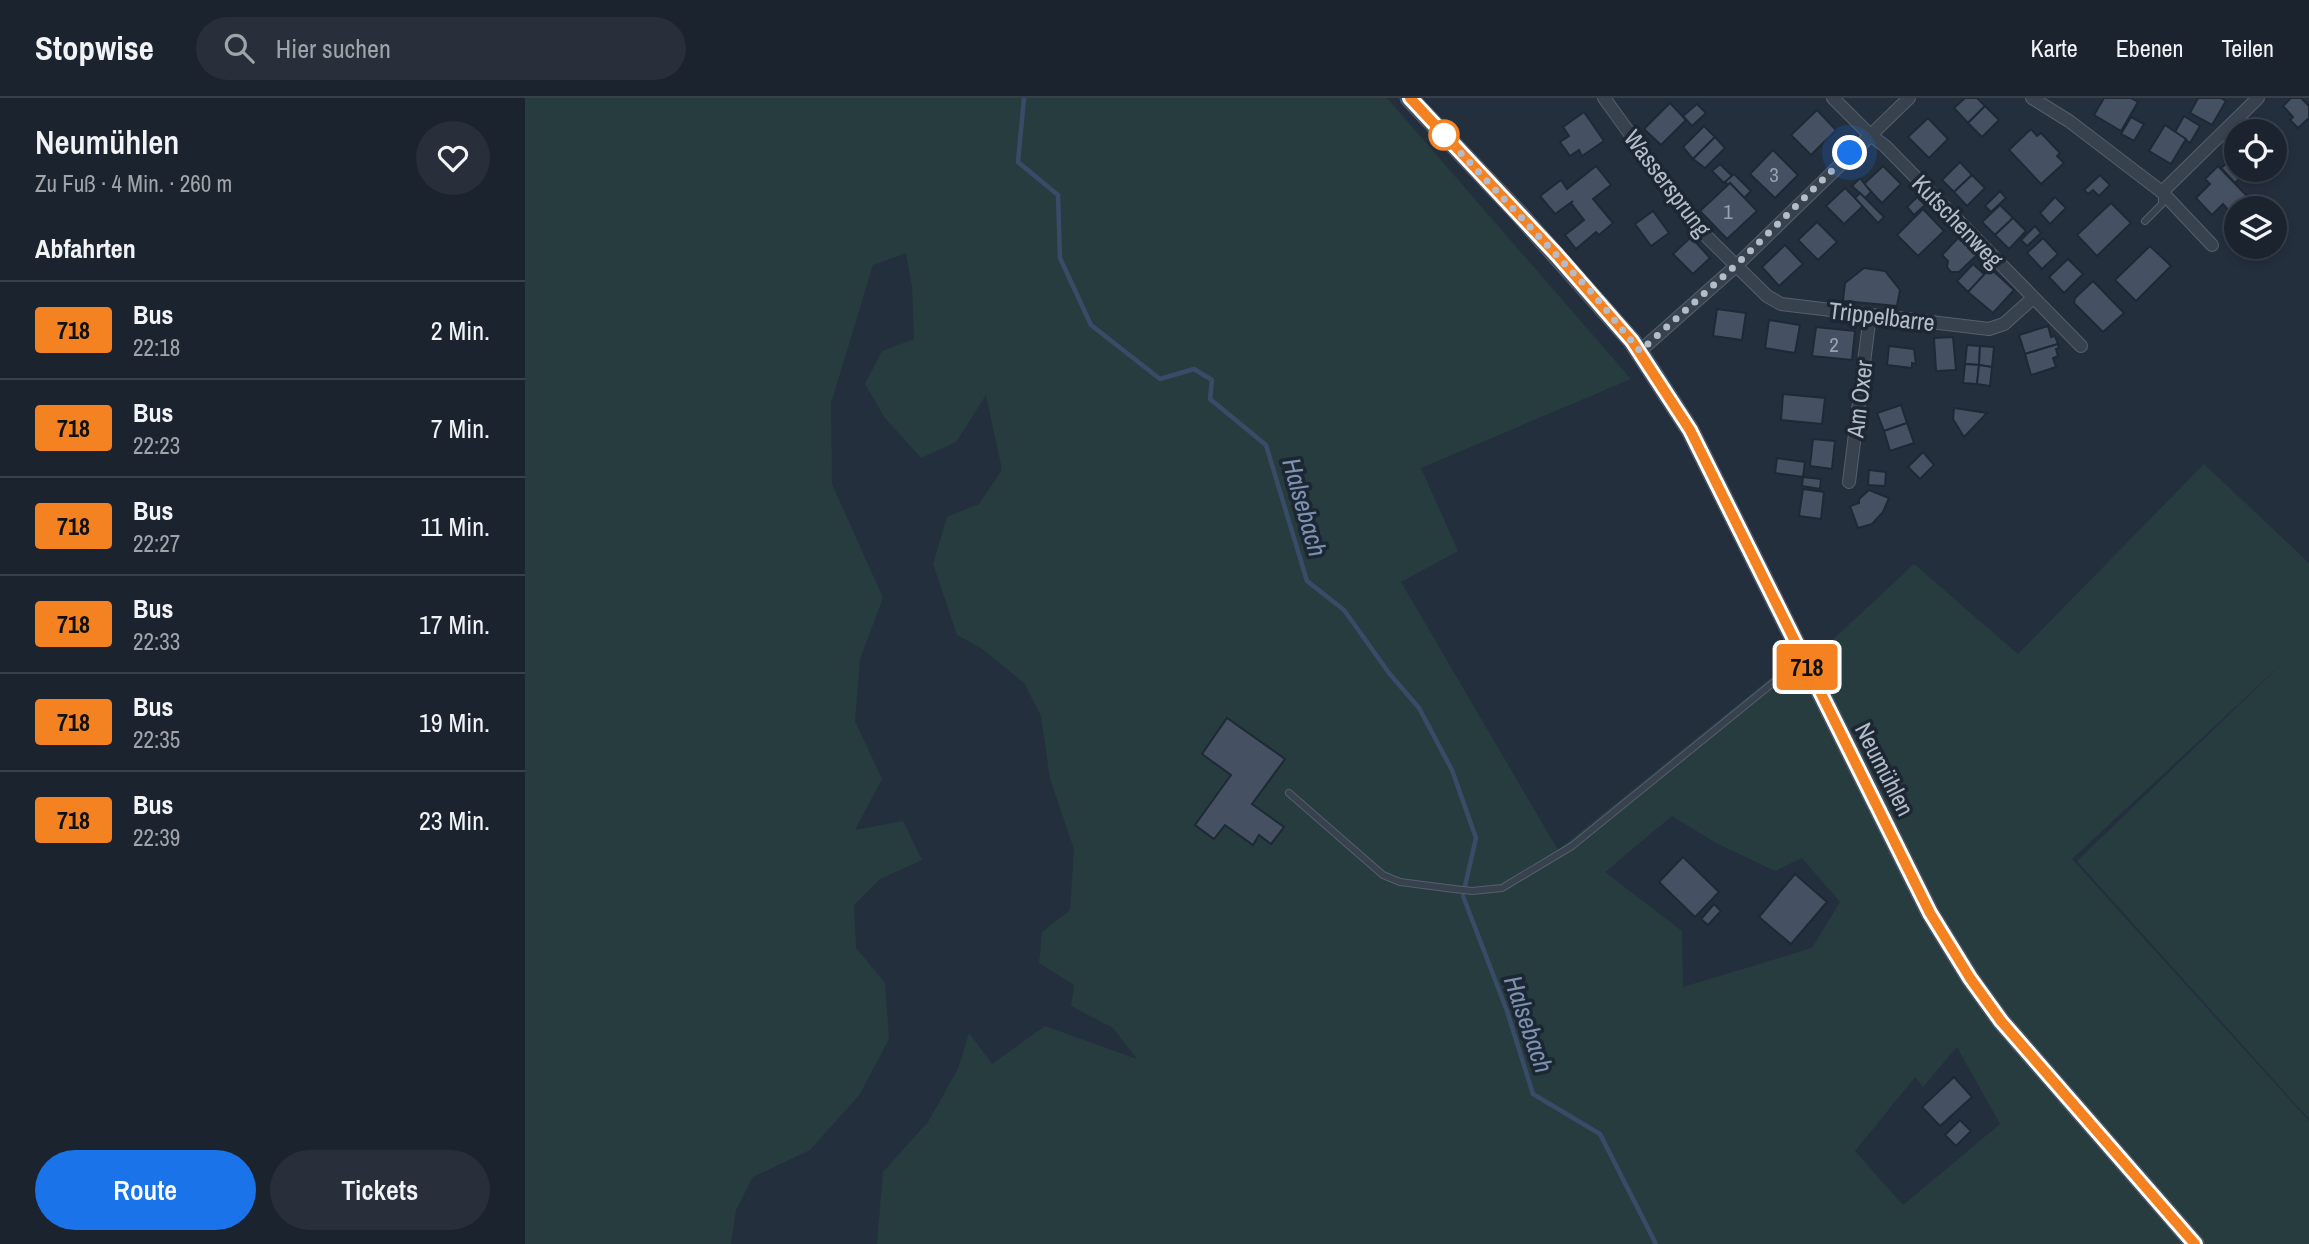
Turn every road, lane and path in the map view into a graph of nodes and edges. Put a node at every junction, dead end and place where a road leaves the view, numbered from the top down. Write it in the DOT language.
graph roads {
  1 [pos="1409,98"];
  2 [pos="1604,98"];
  3 [pos="1833,98"];
  4 [pos="1909,98"];
  5 [pos="2032,98"];
  6 [pos="2258,98"];
  7 [pos="1869,134"];
  8 [pos="2162,192"];
  9 [pos="2145,221"];
  10 [pos="2213,245"];
  11 [pos="1736,265"];
  12 [pos="2033,298"];
  13 [pos="1870,315"];
  14 [pos="2081,346"];
  15 [pos="1640,351"];
  16 [pos="1849,482"];
  17 [pos="1803,659"];
  18 [pos="1289,793"];
  19 [pos="2195,1244"];
  1 -- 15 [label="street, Neumühlen"];
  2 -- 11 [label="street, Wassersprung"];
  3 -- 7 [label="street, Kutschenweg"];
  4 -- 7 [label="street"];
  5 -- 8 [label="street"];
  6 -- 8 [label="street"];
  7 -- 11 [label="street"];
  7 -- 12 [label="street, Kutschenweg"];
  8 -- 9 [label="lane"];
  8 -- 10 [label="street"];
  11 -- 13 [label="street, Trippelbarre"];
  11 -- 15 [label="street"];
  12 -- 13 [label="street, Trippelbarre"];
  12 -- 14 [label="street, Kutschenweg"];
  13 -- 16 [label="street, Am Oxer"];
  15 -- 17 [label="street, Neumühlen"];
  17 -- 18 [label="lane"];
  17 -- 19 [label="street, Neumühlen"];
}
